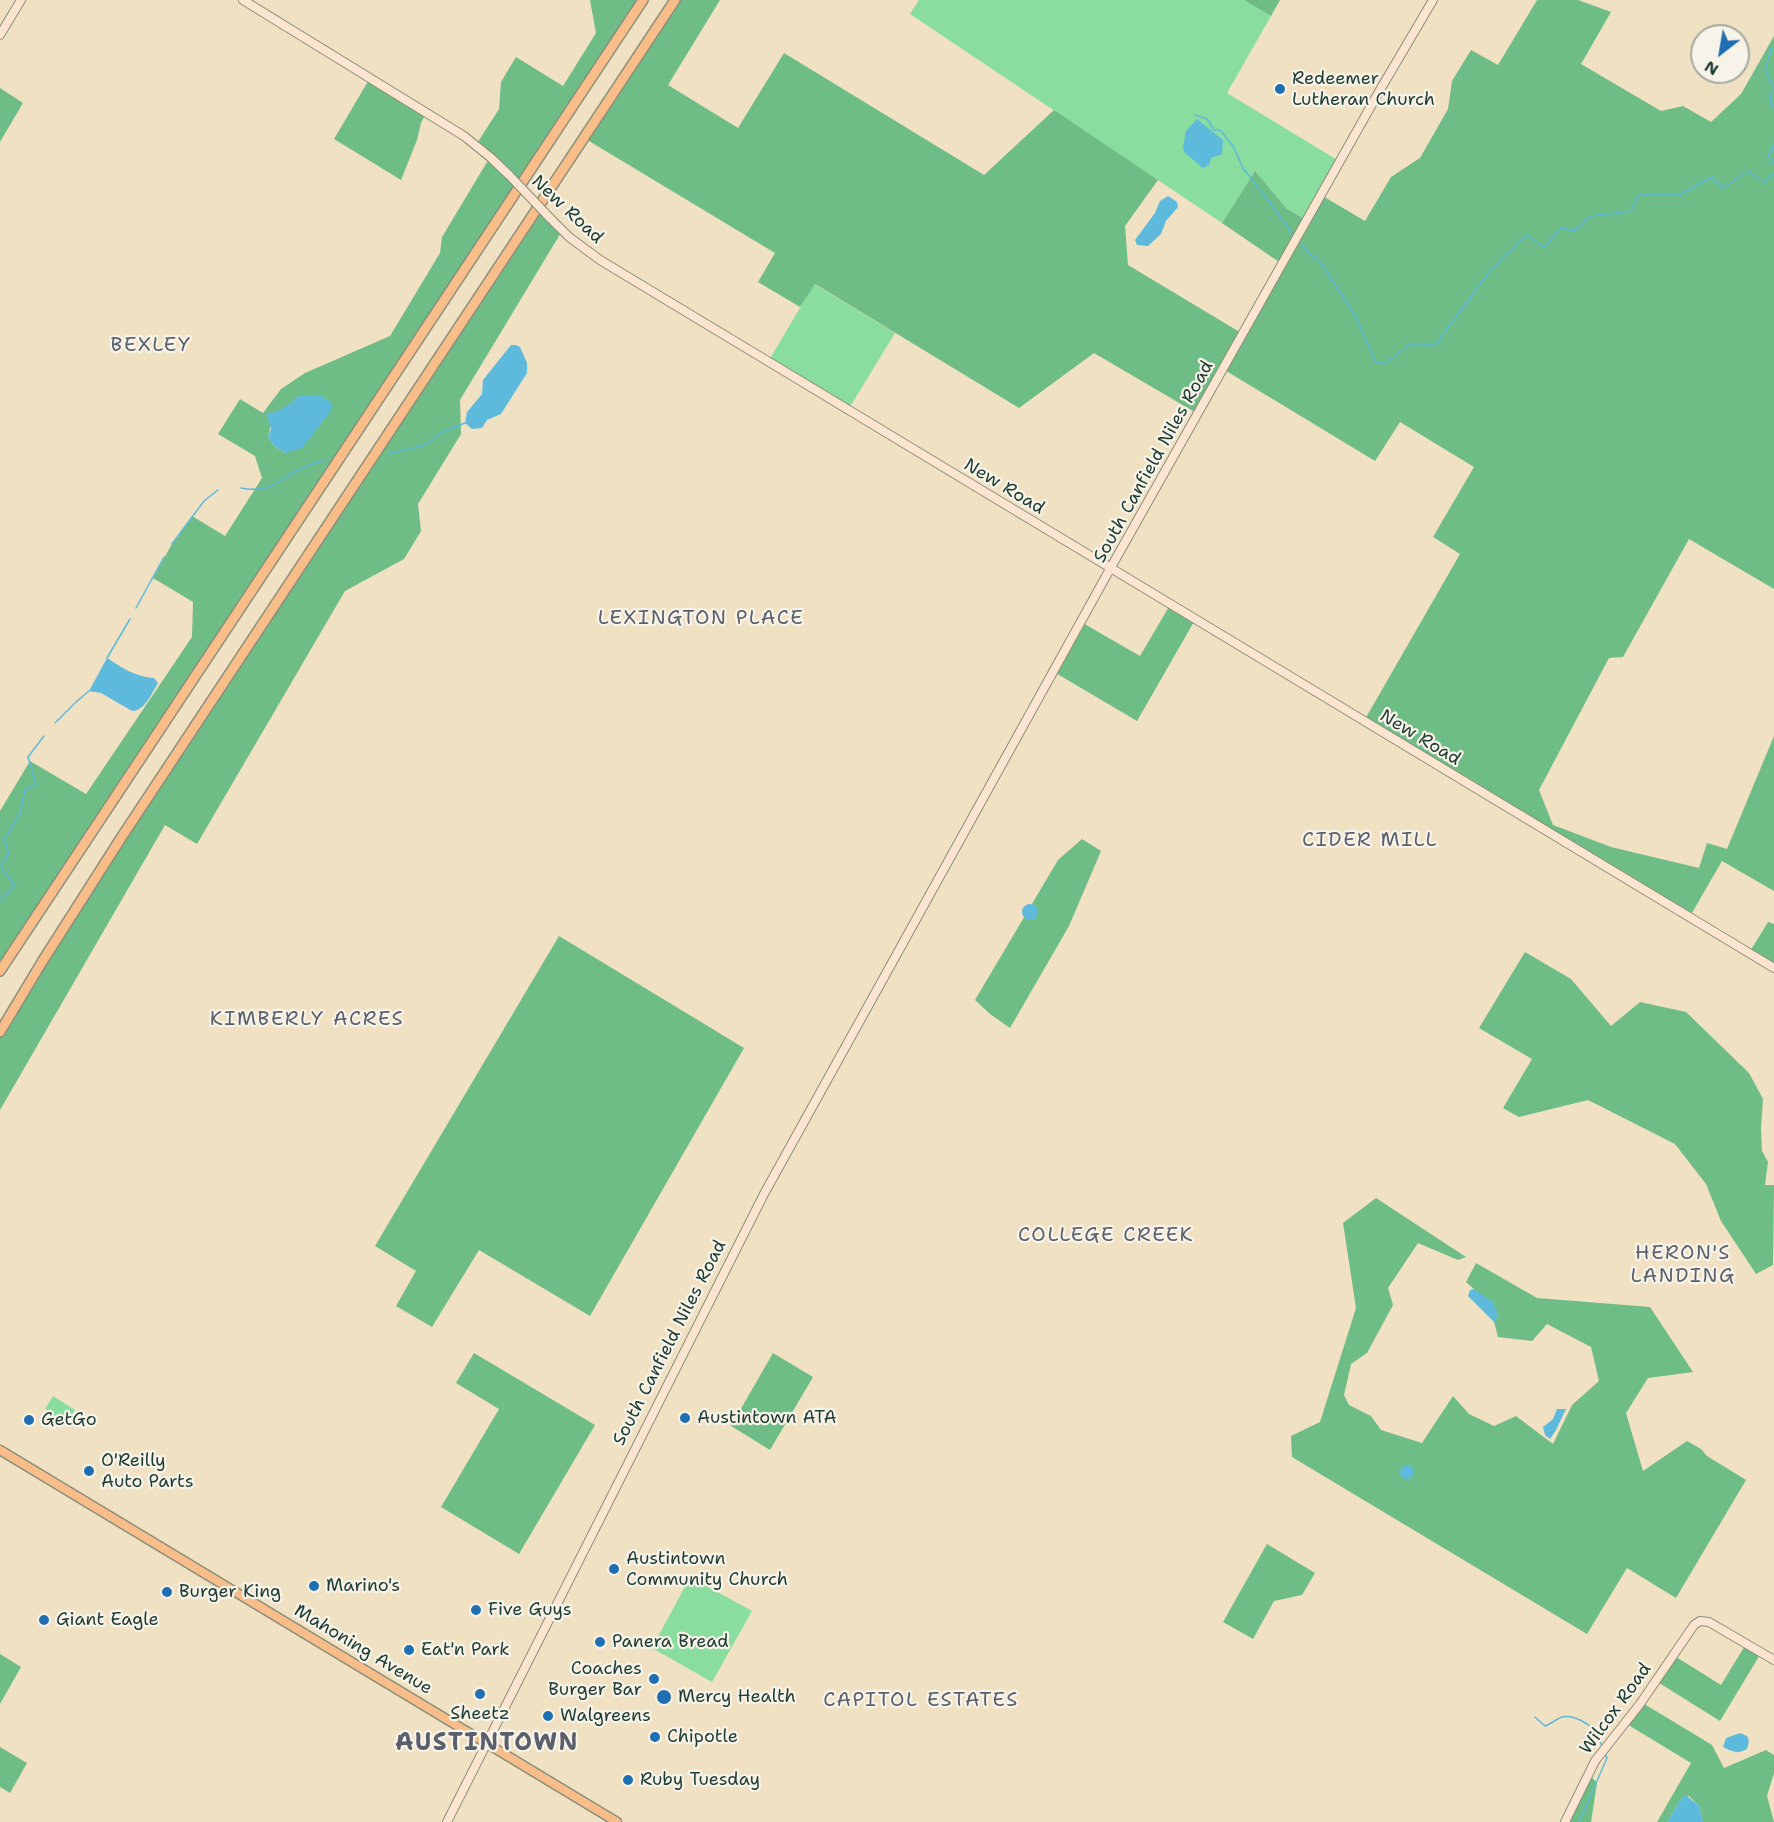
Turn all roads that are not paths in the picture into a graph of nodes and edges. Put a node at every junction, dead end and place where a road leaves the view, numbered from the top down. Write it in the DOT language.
graph roads {
  1 [pos="21,0"];
  2 [pos="243,0"];
  3 [pos="643,0"];
  4 [pos="675,0"];
  5 [pos="1432,0"];
  6 [pos="0,35"];
  7 [pos="1110,569"];
  8 [pos="1774,968"];
  9 [pos="0,971"];
  10 [pos="0,1032"];
  11 [pos="0,1450"];
  12 [pos="1774,1660"];
  13 [pos="487,1744"];
  14 [pos="447,1822"];
  15 [pos="617,1822"];
  16 [pos="1565,1822"];
  1 -- 6 [label="street"];
  2 -- 7 [label="street, New Road, bridge"];
  3 -- 9 [label="highway"];
  4 -- 10 [label="highway"];
  5 -- 7 [label="street, South Canfield Niles Road"];
  7 -- 8 [label="street, New Road"];
  7 -- 13 [label="street, South Canfield Niles Road"];
  11 -- 13 [label="main road, Mahoning Avenue"];
  12 -- 16 [label="street, Wilcox Road"];
  13 -- 14 [label="street, South Canfield Niles Road"];
  13 -- 15 [label="main road, Mahoning Avenue"];
}
